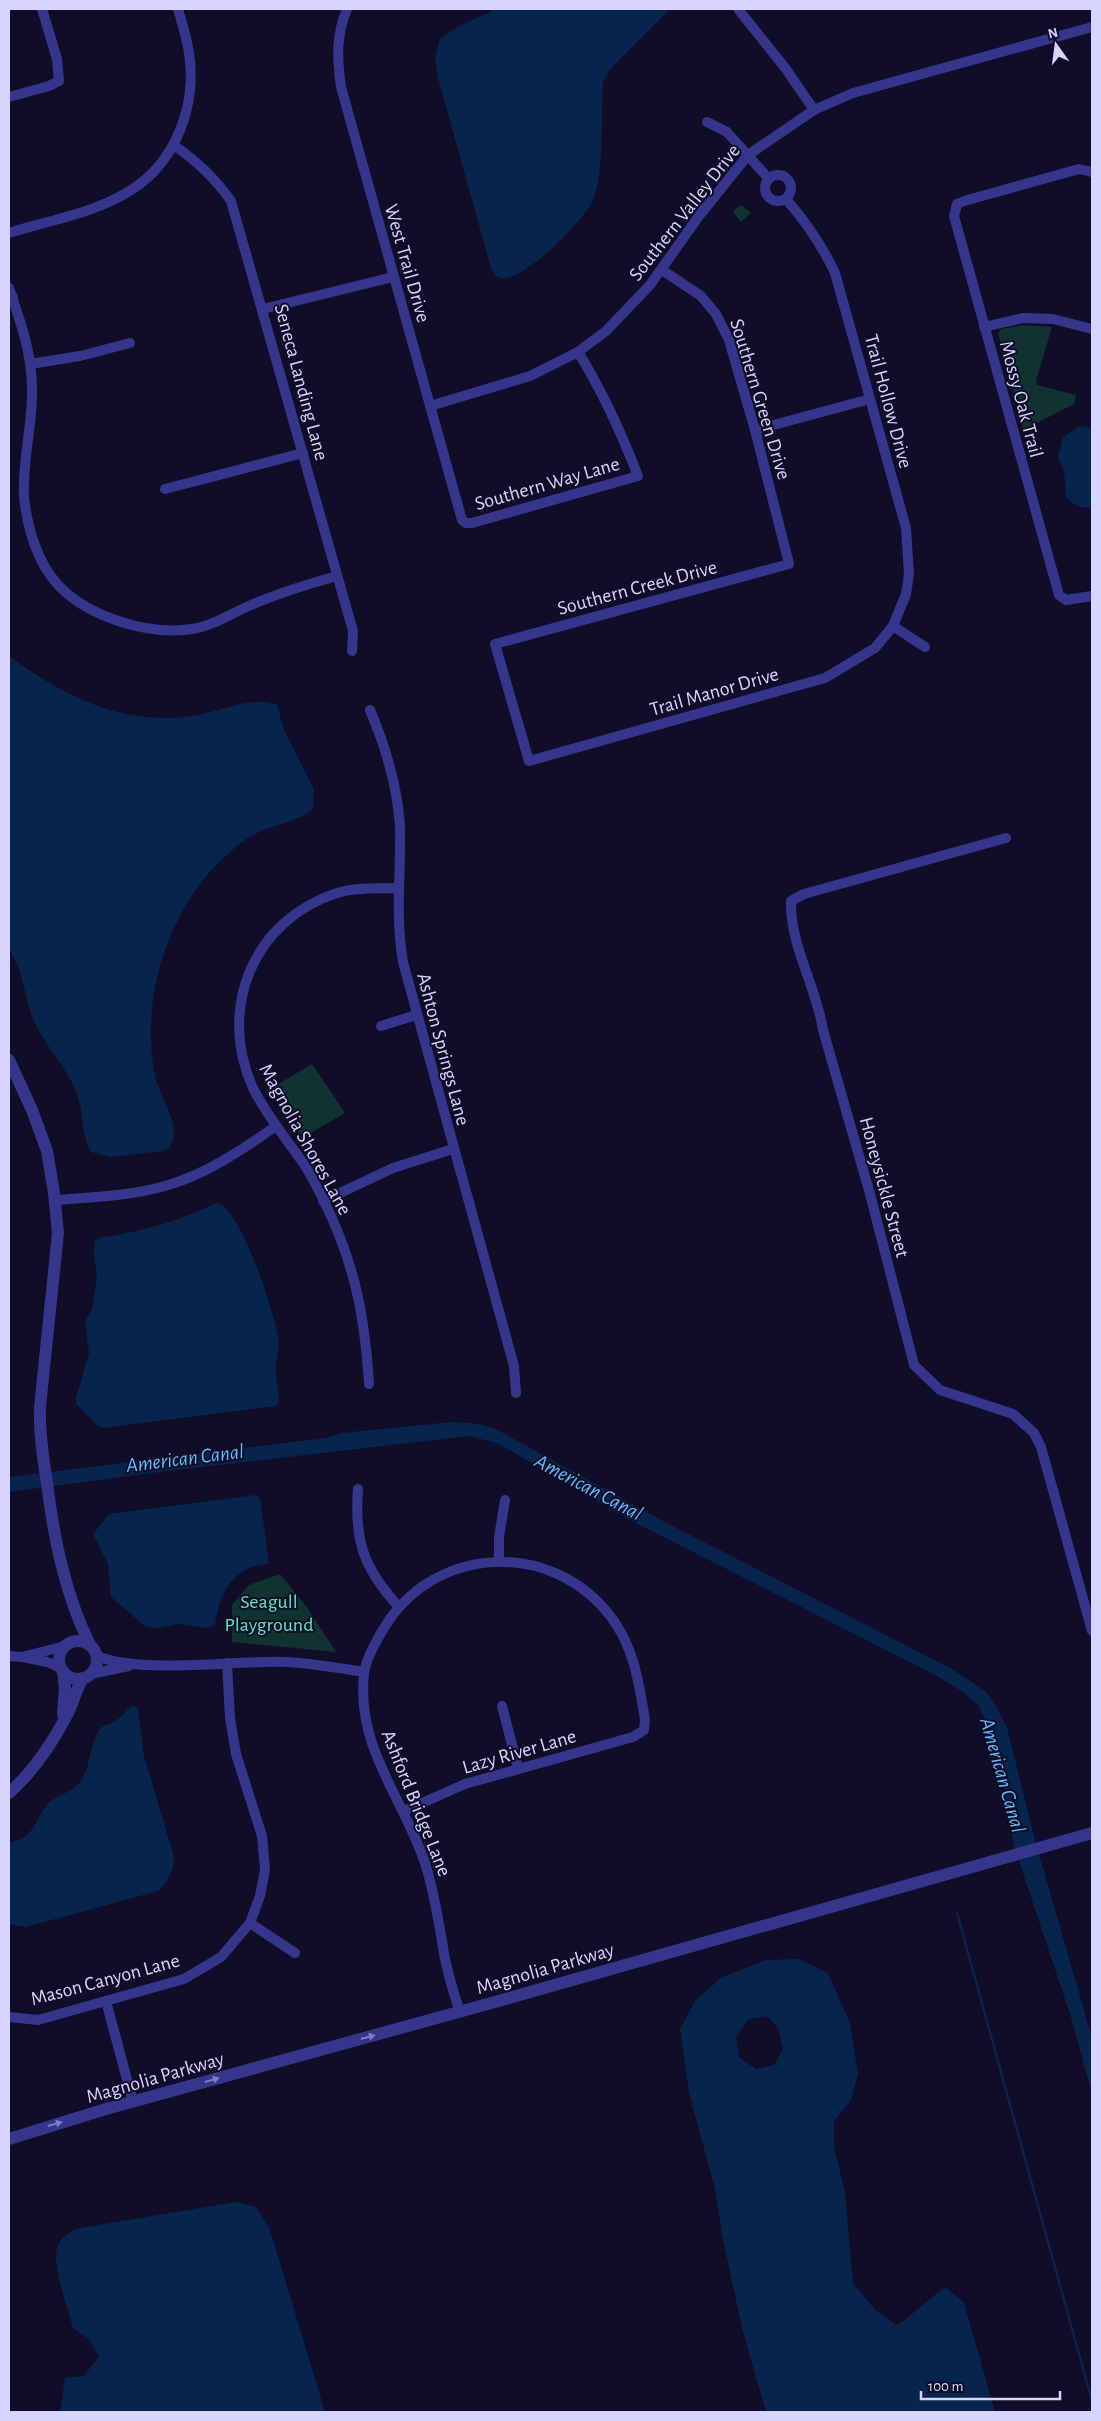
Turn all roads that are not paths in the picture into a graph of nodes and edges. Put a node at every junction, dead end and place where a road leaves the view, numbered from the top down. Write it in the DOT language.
graph roads {
  1 [pos="42,9"];
  2 [pos="178,9"];
  3 [pos="347,9"];
  4 [pos="738,9"];
  5 [pos="1092,27"];
  6 [pos="9,97"];
  7 [pos="814,110"];
  8 [pos="708,122"];
  9 [pos="174,146"];
  10 [pos="748,155"];
  11 [pos="1092,172"];
  12 [pos="769,179"];
  13 [pos="786,199"];
  14 [pos="9,233"];
  15 [pos="662,270"];
  16 [pos="394,276"];
  17 [pos="10,294"];
  18 [pos="263,309"];
  19 [pos="984,327"];
  20 [pos="1092,330"];
  21 [pos="130,344"];
  22 [pos="578,352"];
  23 [pos="30,364"];
  24 [pos="870,399"];
  25 [pos="430,406"];
  26 [pos="756,430"];
  27 [pos="303,453"];
  28 [pos="165,489"];
  29 [pos="466,523"];
  30 [pos="789,564"];
  31 [pos="337,576"];
  32 [pos="1092,596"];
  33 [pos="893,626"];
  34 [pos="925,646"];
  35 [pos="352,650"];
  36 [pos="370,710"];
  37 [pos="529,761"];
  38 [pos="1006,838"];
  39 [pos="397,888"];
  40 [pos="416,1015"];
  41 [pos="381,1026"];
  42 [pos="9,1060"];
  43 [pos="276,1126"];
  44 [pos="453,1149"];
  45 [pos="55,1200"];
  46 [pos="323,1201"];
  47 [pos="369,1384"];
  48 [pos="516,1393"];
  49 [pos="358,1489"];
  50 [pos="504,1500"];
  51 [pos="499,1560"];
  52 [pos="399,1607"];
  53 [pos="76,1619"];
  54 [pos="1092,1631"];
  55 [pos="68,1644"];
  56 [pos="93,1650"];
  57 [pos="9,1656"];
  58 [pos="22,1657"];
  59 [pos="227,1663"];
  60 [pos="135,1664"];
  61 [pos="62,1669"];
  62 [pos="364,1672"];
  63 [pos="87,1676"];
  64 [pos="502,1706"];
  65 [pos="61,1722"];
  66 [pos="518,1768"];
  67 [pos="9,1793"];
  68 [pos="404,1811"];
  69 [pos="1092,1833"];
  70 [pos="250,1923"];
  71 [pos="294,1953"];
  72 [pos="106,2001"];
  73 [pos="460,2012"];
  74 [pos="9,2017"];
  75 [pos="133,2102"];
  76 [pos="9,2139"];
  1 -- 6 [label="street"];
  2 -- 9 [label="street"];
  3 -- 16 [label="street, West Trail Drive"];
  4 -- 7 [label="street"];
  5 -- 7 [label="street, Southern Valley Drive"];
  7 -- 10 [label="street, Southern Valley Drive"];
  8 -- 10 [label="street, Trail Hollow Drive"];
  9 -- 14 [label="street"];
  9 -- 18 [label="street, Seneca Landing Lane"];
  10 -- 12 [label="street, Trail Hollow Drive"];
  10 -- 15 [label="street, Southern Valley Drive"];
  11 -- 19 [label="street, Mossy Oak Trail"];
  12 -- 13 [label="street, Trail Hollow Drive"];
  12 -- 13 [label="street"];
  13 -- 24 [label="street, Trail Hollow Drive"];
  15 -- 22 [label="street, Southern Valley Drive"];
  15 -- 26 [label="street, Southern Green Drive"];
  16 -- 18 [label="street"];
  16 -- 25 [label="street, West Trail Drive"];
  17 -- 23 [label="street"];
  18 -- 27 [label="street, Seneca Landing Lane"];
  19 -- 20 [label="street"];
  19 -- 32 [label="street, Mossy Oak Trail"];
  21 -- 23 [label="street"];
  22 -- 25 [label="street, Southern Valley Drive"];
  22 -- 29 [label="street, Southern Way Lane"];
  23 -- 31 [label="street"];
  24 -- 26 [label="street"];
  24 -- 33 [label="street, Trail Hollow Drive"];
  25 -- 29 [label="street, West Trail Drive"];
  26 -- 30 [label="street, Southern Green Drive"];
  27 -- 28 [label="street"];
  27 -- 31 [label="street, Seneca Landing Lane"];
  30 -- 37 [label="street, Southern Creek Drive"];
  31 -- 35 [label="street, Seneca Landing Lane"];
  33 -- 34 [label="street"];
  33 -- 37 [label="street, Trail Manor Drive"];
  36 -- 39 [label="street, Ashton Springs Lane"];
  38 -- 54 [label="street, Honeysickle Street"];
  39 -- 40 [label="street, Ashton Springs Lane"];
  39 -- 43 [label="street, Magnolia Shores Lane"];
  40 -- 41 [label="street"];
  40 -- 44 [label="street, Ashton Springs Lane"];
  42 -- 45 [label="street"];
  43 -- 45 [label="street"];
  43 -- 46 [label="street, Magnolia Shores Lane"];
  44 -- 46 [label="street"];
  44 -- 48 [label="street, Ashton Springs Lane"];
  45 -- 53 [label="street"];
  46 -- 47 [label="street, Magnolia Shores Lane"];
  49 -- 52 [label="street"];
  50 -- 51 [label="street"];
  51 -- 52 [label="street, Ashford Bridge Lane"];
  51 -- 66 [label="street, Lazy River Lane"];
  52 -- 62 [label="street, Ashford Bridge Lane"];
  53 -- 55 [label="street"];
  53 -- 56 [label="street"];
  55 -- 56 [label="street"];
  55 -- 58 [label="street"];
  55 -- 61 [label="street"];
  56 -- 60 [label="street"];
  56 -- 63 [label="street"];
  57 -- 58 [label="street"];
  58 -- 61 [label="street"];
  59 -- 60 [label="street"];
  59 -- 62 [label="street"];
  59 -- 70 [label="street"];
  60 -- 63 [label="street"];
  61 -- 63 [label="street"];
  61 -- 65 [label="street"];
  62 -- 68 [label="street, Ashford Bridge Lane"];
  63 -- 65 [label="street"];
  64 -- 66 [label="street"];
  65 -- 67 [label="street"];
  66 -- 68 [label="street, Lazy River Lane"];
  68 -- 73 [label="street, Ashford Bridge Lane"];
  69 -- 73 [label="street, Magnolia Parkway"];
  70 -- 71 [label="street"];
  70 -- 72 [label="street, Mason Canyon Lane"];
  72 -- 74 [label="street, Mason Canyon Lane"];
  72 -- 75 [label="street"];
  75 -- 73 [label="street, Magnolia Parkway, one-way"];
  76 -- 75 [label="street, Magnolia Parkway, one-way"];
}
